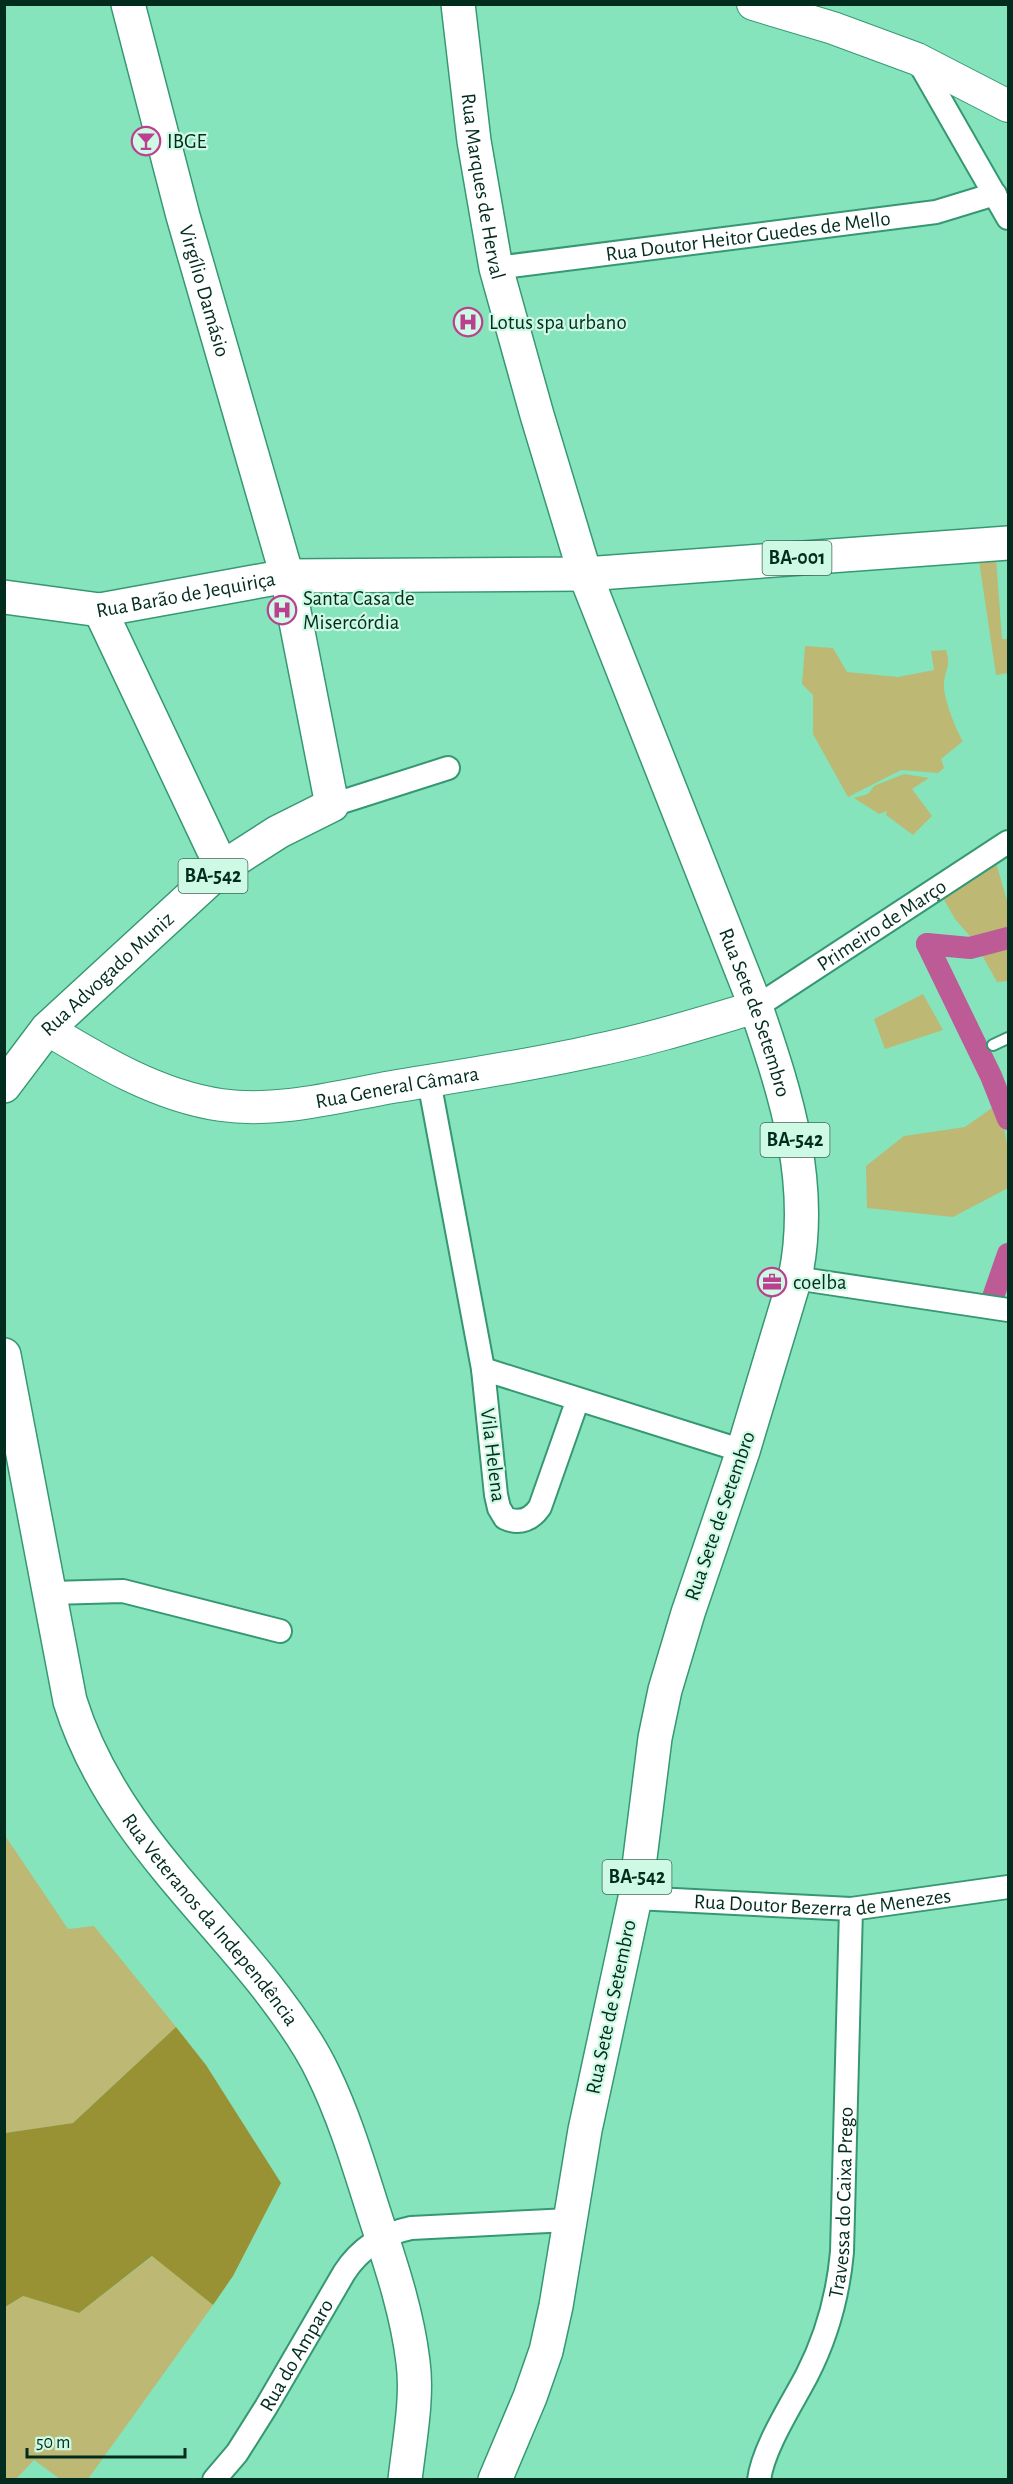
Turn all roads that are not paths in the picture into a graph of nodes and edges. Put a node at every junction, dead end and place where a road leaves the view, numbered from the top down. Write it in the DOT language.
graph roads {
  1 [pos="128,4"];
  2 [pos="458,4"];
  3 [pos="753,4"];
  4 [pos="917,59"];
  5 [pos="1008,105"];
  6 [pos="995,194"];
  7 [pos="1008,218"];
  8 [pos="496,268"];
  9 [pos="1008,543"];
  10 [pos="585,574"];
  11 [pos="287,576"];
  12 [pos="4,597"];
  13 [pos="100,610"];
  14 [pos="448,768"];
  15 [pos="332,805"];
  16 [pos="1008,842"];
  17 [pos="222,868"];
  18 [pos="756,1007"];
  19 [pos="47,1029"];
  20 [pos="1008,1038"];
  21 [pos="993,1045"];
  22 [pos="7,1080"];
  23 [pos="429,1081"];
  24 [pos="795,1278"];
  25 [pos="1008,1310"];
  26 [pos="4,1354"];
  27 [pos="483,1369"];
  28 [pos="578,1399"];
  29 [pos="743,1451"];
  30 [pos="51,1593"];
  31 [pos="280,1631"];
  32 [pos="1008,1887"];
  33 [pos="635,1898"];
  34 [pos="851,1909"];
  35 [pos="569,2220"];
  36 [pos="382,2238"];
  37 [pos="214,2480"];
  38 [pos="405,2480"];
  39 [pos="495,2480"];
  40 [pos="759,2480"];
  1 -- 11 [label="main road, Virgílio Damásio"];
  2 -- 8 [label="main road, Rua Marques de Herval"];
  3 -- 4 [label="street"];
  4 -- 5 [label="street"];
  4 -- 6 [label="street"];
  6 -- 7 [label="street"];
  6 -- 8 [label="street, Rua Doutor Heitor Guedes de Mello"];
  8 -- 10 [label="main road, Rua Marques de Herval"];
  9 -- 10 [label="main road, BA-001"];
  10 -- 11 [label="main road, Rua Barão de Jequiriça / BA-001"];
  10 -- 18 [label="main road, Rua Sete de Setembro / BA-542"];
  11 -- 13 [label="main road, Rua Barão de Jequiriça / BA-001"];
  11 -- 15 [label="main road, Virgílio Damásio"];
  12 -- 13 [label="main road, Rua Barão de Jequiriça / BA-001"];
  13 -- 17 [label="main road, BA-542"];
  14 -- 15 [label="street"];
  15 -- 17 [label="main road, Rua Advogado Muniz"];
  16 -- 18 [label="street, Primeiro de Março"];
  17 -- 19 [label="main road, Rua Advogado Muniz / BA-542"];
  18 -- 23 [label="street, Rua General Câmara"];
  18 -- 24 [label="main road, Rua Sete de Setembro / BA-542"];
  19 -- 22 [label="main road, Rua Advogado Muniz / BA-542"];
  19 -- 23 [label="street, Rua General Câmara"];
  20 -- 21 [label="lane"];
  23 -- 27 [label="street"];
  24 -- 25 [label="street"];
  24 -- 29 [label="main road, Rua Sete de Setembro / BA-542"];
  26 -- 30 [label="main road, Rua Veteranos da Independência"];
  27 -- 28 [label="street, Vila Helena"];
  27 -- 28 [label="street, Vila Helena"];
  28 -- 29 [label="street, Vila Helena"];
  29 -- 33 [label="main road, Rua Sete de Setembro / BA-542"];
  30 -- 31 [label="street"];
  30 -- 36 [label="main road, Rua Veteranos da Independência"];
  32 -- 34 [label="street, Rua Doutor Bezerra de Menezes"];
  33 -- 34 [label="street, Rua Doutor Bezerra de Menezes"];
  33 -- 35 [label="main road, Rua Sete de Setembro / BA-542"];
  34 -- 40 [label="street, Travessa do Caixa Prego"];
  35 -- 36 [label="street, Rua do Amparo"];
  35 -- 39 [label="main road, Rua Sete de Setembro / BA-542"];
  36 -- 37 [label="street, Rua do Amparo"];
  36 -- 38 [label="main road, Rua Veteranos da Independência"];
}
